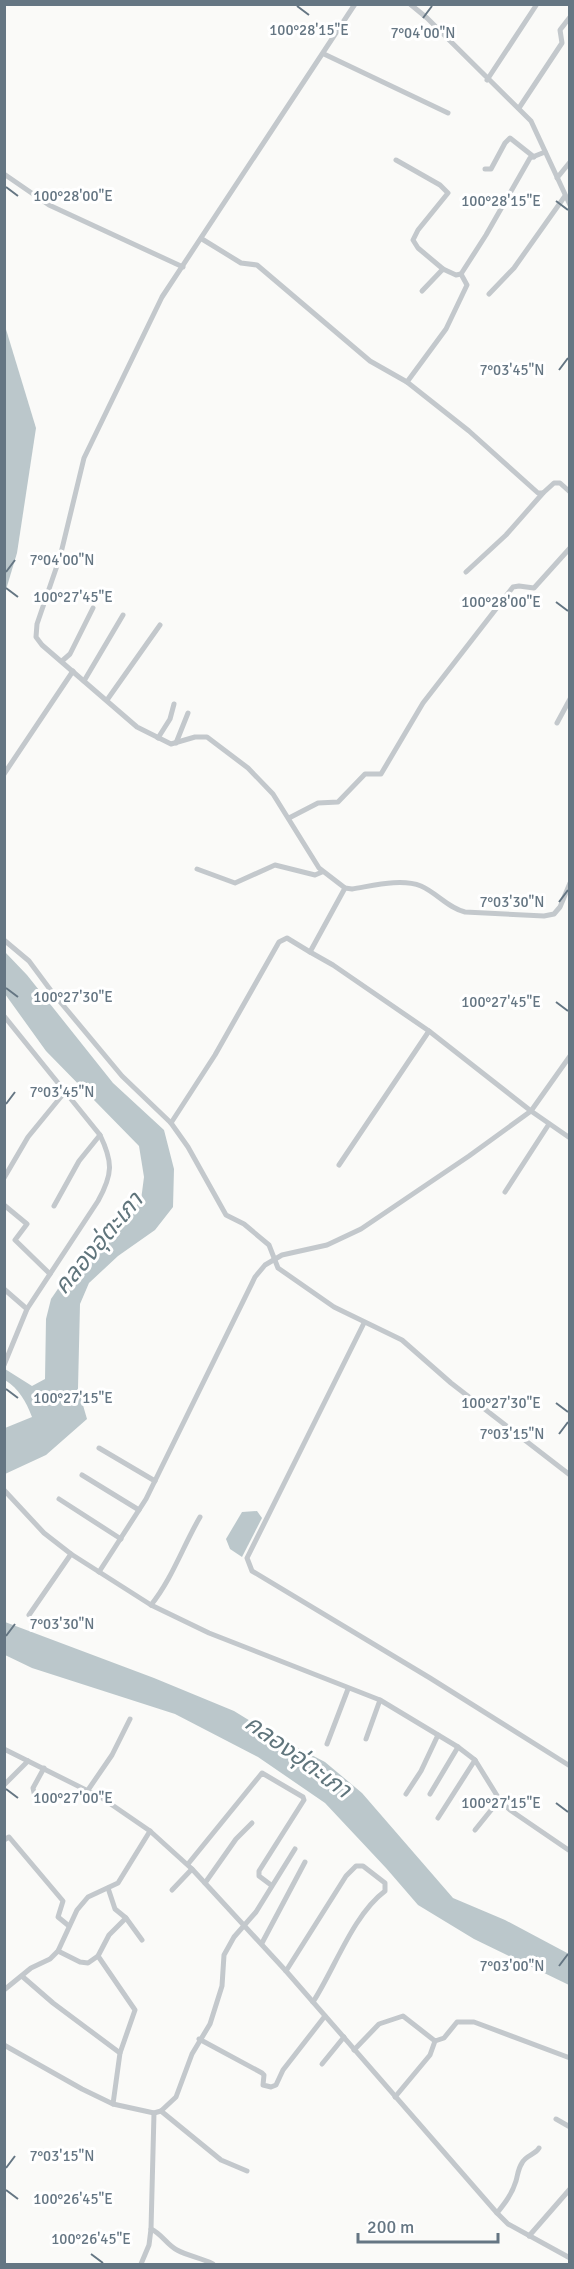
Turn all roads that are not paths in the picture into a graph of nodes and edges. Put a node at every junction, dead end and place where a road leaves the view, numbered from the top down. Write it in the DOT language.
graph roads {
  1 [pos="355,4"];
  2 [pos="410,4"];
  3 [pos="537,4"];
  4 [pos="570,17"];
  5 [pos="324,54"];
  6 [pos="487,80"];
  7 [pos="519,108"];
  8 [pos="448,113"];
  9 [pos="545,152"];
  10 [pos="534,157"];
  11 [pos="396,160"];
  12 [pos="570,162"];
  13 [pos="485,169"];
  14 [pos="4,174"];
  15 [pos="557,178"];
  16 [pos="565,196"];
  17 [pos="570,205"];
  18 [pos="202,239"];
  19 [pos="183,267"];
  20 [pos="443,268"];
  21 [pos="461,274"];
  22 [pos="422,291"];
  23 [pos="489,294"];
  24 [pos="407,382"];
  25 [pos="570,492"];
  26 [pos="543,493"];
  27 [pos="570,548"];
  28 [pos="466,572"];
  29 [pos="93,608"];
  30 [pos="123,615"];
  31 [pos="160,625"];
  32 [pos="62,661"];
  33 [pos="74,671"];
  34 [pos="84,681"];
  35 [pos="570,699"];
  36 [pos="107,700"];
  37 [pos="174,704"];
  38 [pos="188,713"];
  39 [pos="557,723"];
  40 [pos="158,738"];
  41 [pos="176,742"];
  42 [pos="4,774"];
  43 [pos="289,819"];
  44 [pos="197,869"];
  45 [pos="322,872"];
  46 [pos="570,882"];
  47 [pos="345,888"];
  48 [pos="4,940"];
  49 [pos="309,952"];
  50 [pos="4,1016"];
  51 [pos="429,1031"];
  52 [pos="570,1056"];
  53 [pos="64,1093"];
  54 [pos="531,1111"];
  55 [pos="171,1123"];
  56 [pos="549,1124"];
  57 [pos="100,1135"];
  58 [pos="569,1135"];
  59 [pos="339,1165"];
  60 [pos="4,1178"];
  61 [pos="505,1192"];
  62 [pos="4,1205"];
  63 [pos="54,1206"];
  64 [pos="274,1260"];
  65 [pos="50,1274"];
  66 [pos="4,1288"];
  67 [pos="27,1309"];
  68 [pos="364,1323"];
  69 [pos="4,1365"];
  70 [pos="99,1448"];
  71 [pos="82,1475"];
  72 [pos="570,1475"];
  73 [pos="155,1481"];
  74 [pos="4,1490"];
  75 [pos="59,1499"];
  76 [pos="139,1510"];
  77 [pos="200,1517"];
  78 [pos="120,1539"];
  79 [pos="71,1554"];
  80 [pos="99,1572"];
  81 [pos="151,1605"];
  82 [pos="28,1615"];
  83 [pos="348,1689"];
  84 [pos="380,1700"];
  85 [pos="130,1719"];
  86 [pos="438,1735"];
  87 [pos="366,1739"];
  88 [pos="327,1744"];
  89 [pos="458,1747"];
  90 [pos="4,1749"];
  91 [pos="475,1760"];
  92 [pos="28,1761"];
  93 [pos="570,1766"];
  94 [pos="45,1768"];
  95 [pos="4,1785"];
  96 [pos="88,1790"];
  97 [pos="406,1794"];
  98 [pos="430,1794"];
  99 [pos="36,1802"];
  100 [pos="501,1802"];
  101 [pos="438,1818"];
  102 [pos="252,1823"];
  103 [pos="150,1830"];
  104 [pos="475,1830"];
  105 [pos="4,1840"];
  106 [pos="295,1849"];
  107 [pos="570,1851"];
  108 [pos="305,1862"];
  109 [pos="190,1867"];
  110 [pos="205,1882"];
  111 [pos="271,1885"];
  112 [pos="108,1888"];
  113 [pos="172,1890"];
  114 [pos="126,1918"];
  115 [pos="244,1924"];
  116 [pos="69,1926"];
  117 [pos="142,1940"];
  118 [pos="262,1943"];
  119 [pos="58,1951"];
  120 [pos="98,1956"];
  121 [pos="286,1971"];
  122 [pos="23,1977"];
  123 [pos="4,1990"];
  124 [pos="313,2002"];
  125 [pos="325,2016"];
  126 [pos="344,2037"];
  127 [pos="200,2039"];
  128 [pos="435,2042"];
  129 [pos="4,2045"];
  130 [pos="354,2050"];
  131 [pos="120,2053"];
  132 [pos="570,2058"];
  133 [pos="322,2064"];
  134 [pos="395,2097"];
  135 [pos="113,2104"];
  136 [pos="161,2111"];
  137 [pos="154,2113"];
  138 [pos="556,2119"];
  139 [pos="570,2127"];
  140 [pos="539,2148"];
  141 [pos="247,2171"];
  142 [pos="570,2189"];
  143 [pos="496,2213"];
  144 [pos="151,2229"];
  145 [pos="529,2236"];
  146 [pos="570,2249"];
  147 [pos="567,2257"];
  148 [pos="141,2265"];
  149 [pos="213,2265"];
  1 -- 5 [label="street"];
  2 -- 6 [label="street"];
  3 -- 6 [label="street"];
  4 -- 7 [label="street"];
  5 -- 8 [label="street"];
  5 -- 18 [label="street"];
  6 -- 7 [label="street"];
  7 -- 9 [label="street"];
  9 -- 10 [label="street"];
  9 -- 15 [label="street"];
  10 -- 13 [label="street"];
  10 -- 21 [label="street"];
  11 -- 20 [label="street"];
  12 -- 15 [label="street"];
  14 -- 19 [label="street"];
  15 -- 16 [label="street"];
  16 -- 17 [label="street"];
  16 -- 23 [label="street"];
  18 -- 19 [label="street"];
  18 -- 24 [label="street"];
  19 -- 32 [label="street"];
  20 -- 21 [label="street"];
  20 -- 22 [label="street"];
  21 -- 24 [label="street"];
  24 -- 26 [label="street"];
  25 -- 26 [label="street"];
  26 -- 28 [label="street"];
  27 -- 43 [label="street"];
  29 -- 32 [label="street"];
  30 -- 34 [label="street"];
  31 -- 36 [label="street"];
  32 -- 33 [label="street"];
  33 -- 34 [label="street"];
  33 -- 42 [label="street"];
  34 -- 36 [label="street"];
  35 -- 39 [label="street"];
  36 -- 40 [label="street"];
  37 -- 40 [label="street"];
  38 -- 41 [label="street"];
  40 -- 41 [label="street"];
  41 -- 43 [label="street"];
  43 -- 45 [label="street"];
  44 -- 45 [label="street"];
  45 -- 47 [label="street"];
  46 -- 47 [label="street"];
  47 -- 49 [label="street"];
  48 -- 55 [label="street"];
  49 -- 51 [label="street"];
  49 -- 55 [label="street"];
  50 -- 53 [label="street"];
  51 -- 54 [label="street"];
  51 -- 59 [label="street"];
  52 -- 54 [label="street"];
  53 -- 57 [label="street"];
  53 -- 60 [label="street"];
  54 -- 56 [label="street"];
  54 -- 64 [label="street"];
  55 -- 64 [label="street"];
  56 -- 58 [label="street"];
  56 -- 61 [label="street"];
  57 -- 63 [label="street"];
  57 -- 65 [label="street"];
  62 -- 65 [label="street"];
  64 -- 68 [label="street"];
  64 -- 73 [label="street"];
  65 -- 67 [label="street"];
  66 -- 67 [label="street"];
  67 -- 69 [label="street"];
  68 -- 72 [label="street"];
  68 -- 93 [label="street"];
  70 -- 73 [label="street"];
  71 -- 76 [label="street"];
  73 -- 76 [label="street"];
  74 -- 79 [label="street"];
  75 -- 78 [label="street"];
  76 -- 78 [label="street"];
  77 -- 81 [label="street"];
  78 -- 80 [label="street"];
  79 -- 80 [label="street"];
  79 -- 82 [label="street"];
  80 -- 81 [label="street"];
  81 -- 83 [label="street"];
  83 -- 84 [label="street"];
  83 -- 88 [label="street"];
  84 -- 86 [label="street"];
  84 -- 87 [label="street"];
  85 -- 96 [label="street"];
  86 -- 89 [label="street"];
  86 -- 97 [label="street"];
  89 -- 91 [label="street"];
  89 -- 98 [label="street"];
  90 -- 92 [label="street"];
  91 -- 100 [label="street"];
  91 -- 101 [label="street"];
  92 -- 94 [label="street"];
  92 -- 95 [label="street"];
  94 -- 96 [label="street"];
  94 -- 99 [label="street"];
  96 -- 103 [label="street"];
  100 -- 104 [label="street"];
  100 -- 107 [label="street"];
  102 -- 110 [label="street"];
  103 -- 109 [label="street"];
  103 -- 112 [label="street"];
  105 -- 116 [label="street"];
  106 -- 111 [label="street"];
  108 -- 118 [label="street"];
  109 -- 110 [label="street"];
  109 -- 111 [label="street"];
  109 -- 113 [label="street"];
  110 -- 115 [label="street"];
  111 -- 115 [label="street"];
  112 -- 114 [label="street"];
  112 -- 116 [label="street"];
  114 -- 117 [label="street"];
  114 -- 120 [label="street"];
  115 -- 118 [label="street"];
  115 -- 127 [label="street"];
  116 -- 119 [label="street"];
  118 -- 121 [label="street"];
  119 -- 120 [label="street"];
  119 -- 122 [label="street"];
  120 -- 131 [label="street"];
  121 -- 124 [label="street"];
  121 -- 124 [label="street"];
  122 -- 123 [label="street"];
  122 -- 131 [label="street"];
  124 -- 125 [label="street"];
  125 -- 126 [label="street"];
  125 -- 127 [label="street"];
  126 -- 130 [label="street"];
  126 -- 133 [label="street"];
  127 -- 136 [label="street"];
  128 -- 130 [label="street"];
  128 -- 132 [label="street"];
  128 -- 134 [label="street"];
  129 -- 135 [label="street"];
  130 -- 134 [label="street"];
  131 -- 135 [label="street"];
  134 -- 143 [label="street"];
  135 -- 137 [label="street"];
  136 -- 137 [label="street"];
  136 -- 141 [label="street"];
  137 -- 144 [label="street"];
  138 -- 139 [label="street"];
  140 -- 143 [label="street"];
  142 -- 145 [label="street"];
  143 -- 145 [label="street"];
  144 -- 148 [label="street"];
  144 -- 149 [label="street"];
  145 -- 147 [label="street"];
  146 -- 147 [label="street"];
}
